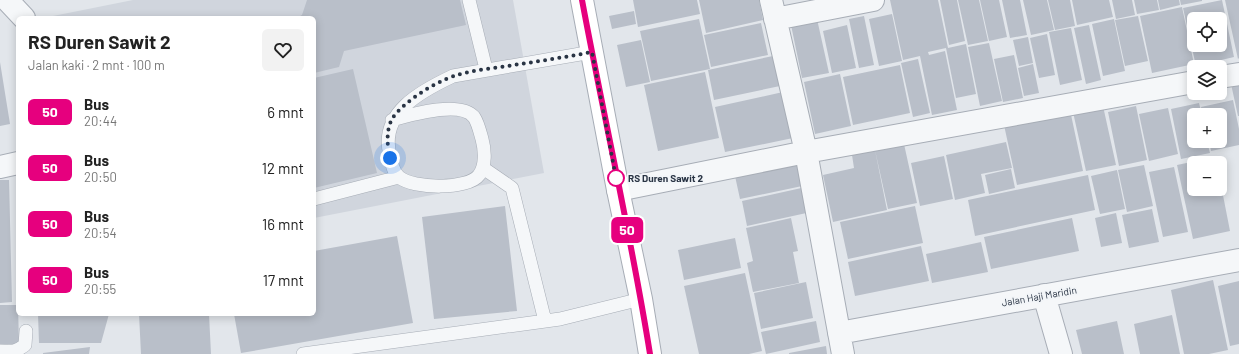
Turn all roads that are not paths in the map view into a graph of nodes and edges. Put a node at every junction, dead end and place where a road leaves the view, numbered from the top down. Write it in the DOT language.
graph roads {
  1 [pos="7,0"];
  2 [pos="469,0"];
  3 [pos="582,0"];
  4 [pos="873,0"];
  5 [pos="773,10"];
  6 [pos="22,16"];
  7 [pos="592,52"];
  8 [pos="486,69"];
  9 [pos="1239,74"];
  10 [pos="1227,76"];
  11 [pos="1187,83"];
  12 [pos="392,120"];
  13 [pos="806,152"];
  14 [pos="16,163"];
  15 [pos="0,167"];
  16 [pos="483,168"];
  17 [pos="399,177"];
  18 [pos="618,190"];
  19 [pos="316,198"];
  20 [pos="1239,260"];
  21 [pos="1044,294"];
  22 [pos="641,299"];
  23 [pos="546,321"];
  24 [pos="26,331"];
  25 [pos="840,333"];
  26 [pos="0,350"];
  27 [pos="303,354"];
  28 [pos="650,354"];
  29 [pos="843,354"];
  30 [pos="1060,354"];
  1 -- 6 [label="street"];
  2 -- 8 [label="lane"];
  3 -- 7 [label="street"];
  4 -- 5 [label="street"];
  5 -- 13 [label="street"];
  7 -- 8 [label="lane"];
  7 -- 18 [label="street"];
  8 -- 12 [label="lane"];
  9 -- 10 [label="street"];
  11 -- 13 [label="street"];
  12 -- 16 [label="lane"];
  12 -- 17 [label="lane"];
  13 -- 18 [label="street"];
  13 -- 25 [label="street"];
  14 -- 15 [label="street"];
  16 -- 17 [label="lane"];
  16 -- 23 [label="lane"];
  17 -- 19 [label="lane"];
  18 -- 22 [label="street"];
  20 -- 21 [label="street, Jalan Haji Maridin"];
  21 -- 25 [label="street, Jalan Haji Maridin"];
  21 -- 30 [label="street"];
  22 -- 23 [label="lane"];
  22 -- 28 [label="street"];
  23 -- 27 [label="lane"];
  24 -- 26 [label="lane"];
  25 -- 29 [label="street"];
}
